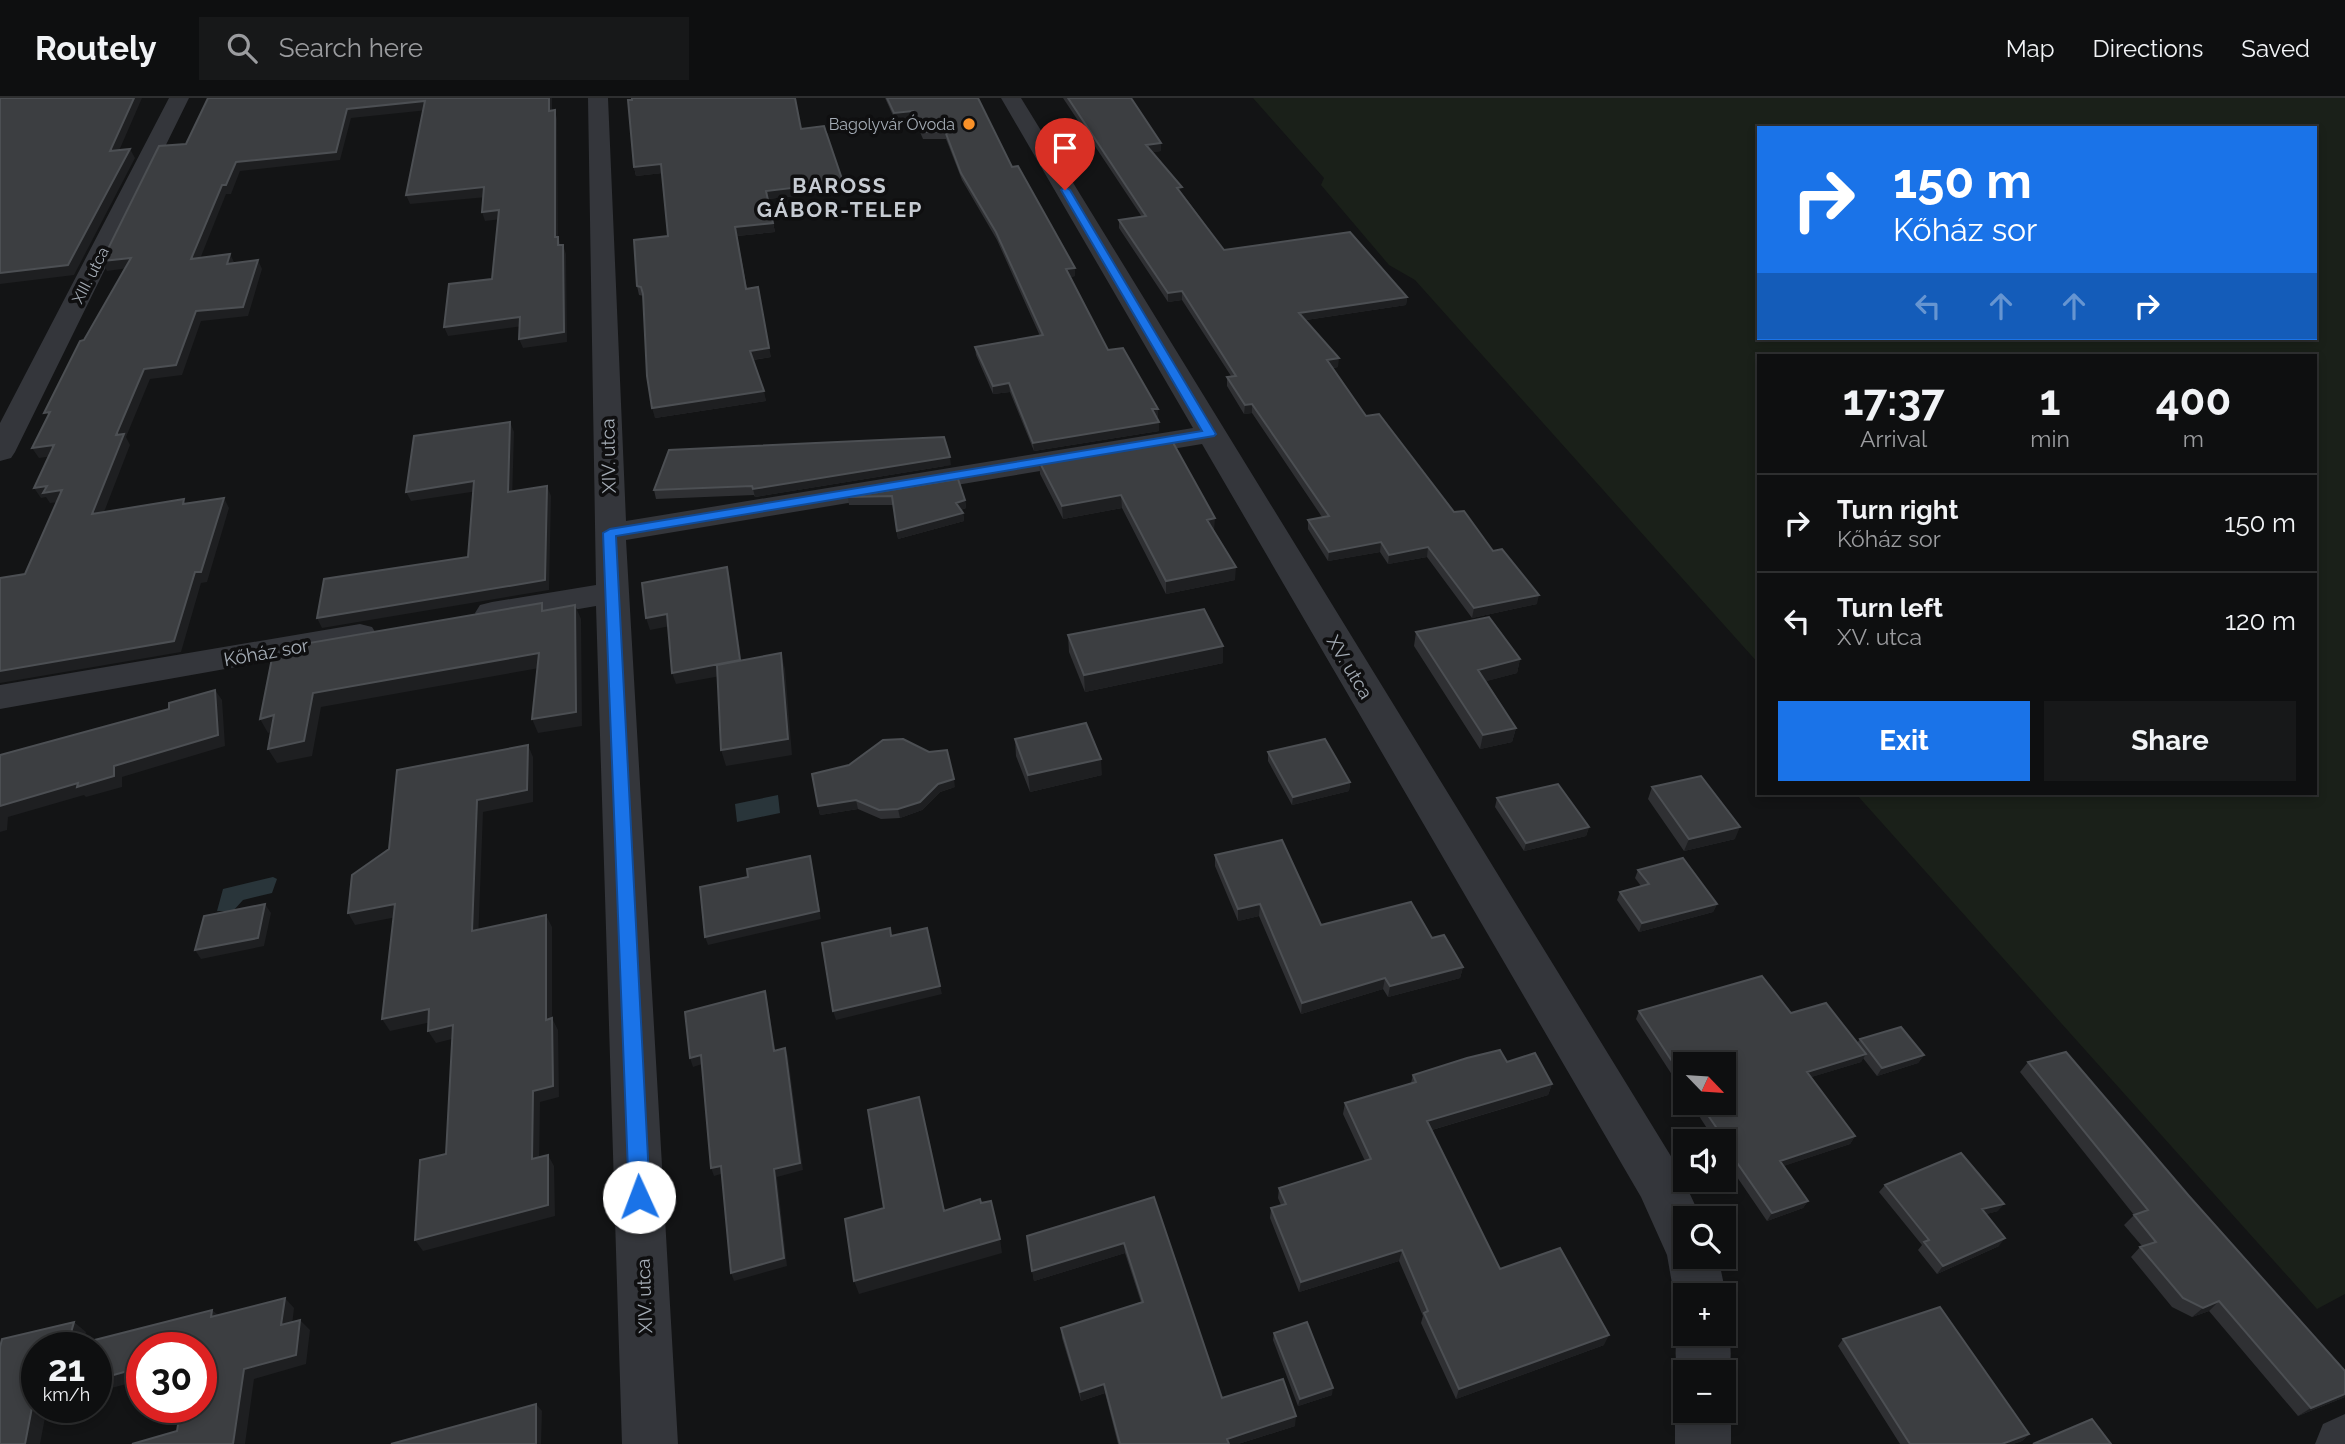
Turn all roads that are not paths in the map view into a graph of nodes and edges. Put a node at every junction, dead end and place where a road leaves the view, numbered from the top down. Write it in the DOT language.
graph roads {
  1 [pos="179,98"];
  2 [pos="598,98"];
  3 [pos="1011,98"];
  4 [pos="1210,434"];
  5 [pos="0,452"];
  6 [pos="610,533"];
  7 [pos="614,592"];
  8 [pos="464,618"];
  9 [pos="396,629"];
  10 [pos="0,697"];
  11 [pos="1673,1213"];
  12 [pos="1703,1423"];
  13 [pos="650,1444"];
  14 [pos="1703,1444"];
  1 -- 5 [label="street, XIII. utca"];
  2 -- 6 [label="street, XIV. utca"];
  3 -- 4 [label="street, XV. utca"];
  4 -- 6 [label="street"];
  4 -- 11 [label="street, XV. utca"];
  6 -- 7 [label="street, XIV. utca"];
  7 -- 8 [label="street"];
  7 -- 13 [label="street, XIV. utca"];
  9 -- 10 [label="street, Kőház sor"];
  12 -- 14 [label="street"];
}
